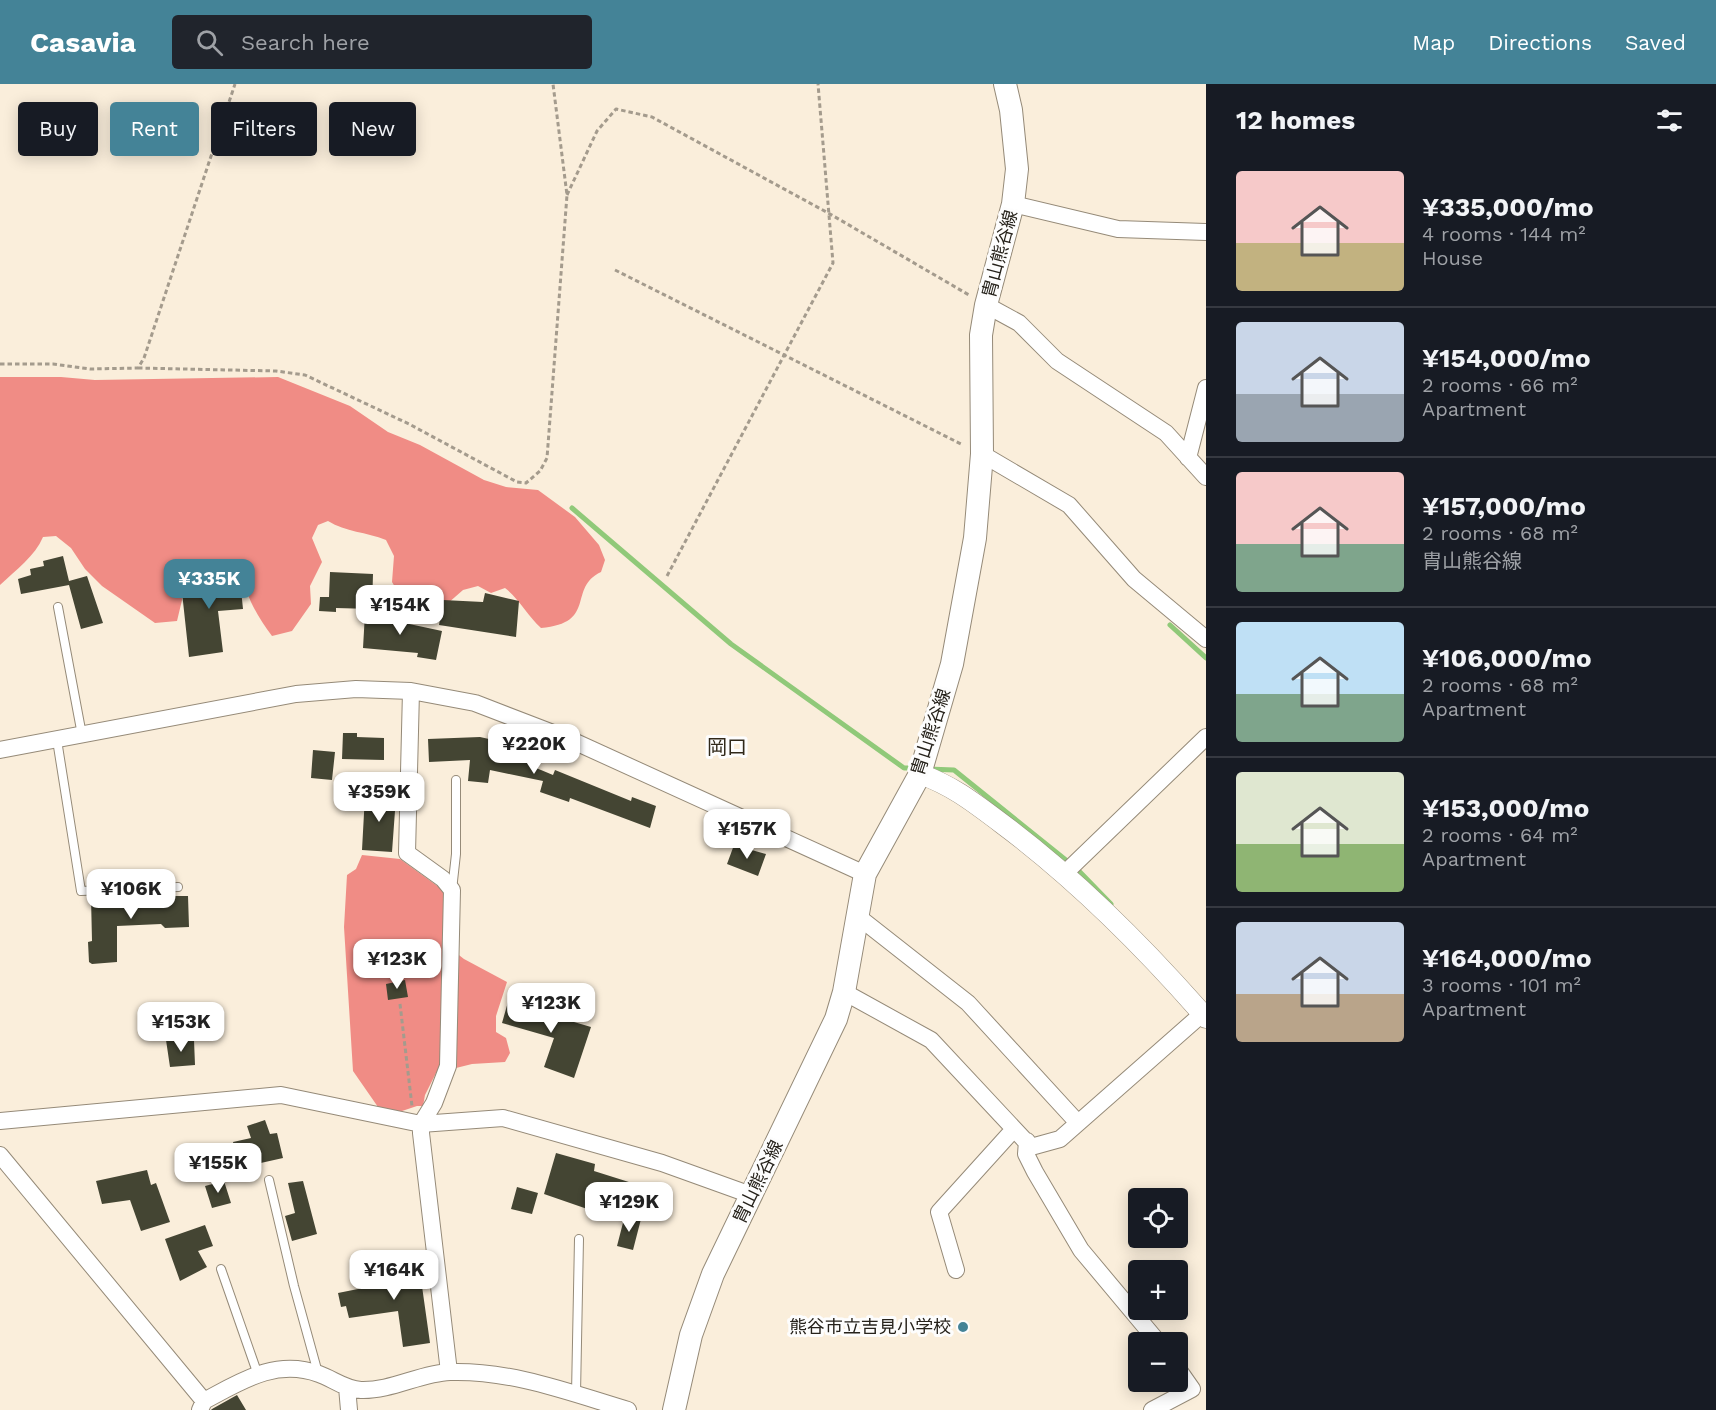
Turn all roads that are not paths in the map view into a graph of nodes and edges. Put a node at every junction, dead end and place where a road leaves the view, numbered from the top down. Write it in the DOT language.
graph roads {
  1 [pos="1005,84"];
  2 [pos="1013,204"];
  3 [pos="1206,232"];
  4 [pos="986,305"];
  5 [pos="1206,388"];
  6 [pos="982,454"];
  7 [pos="1188,458"];
  8 [pos="1206,477"];
  9 [pos="58,606"];
  10 [pos="1206,639"];
  11 [pos="411,691"];
  12 [pos="82,735"];
  13 [pos="1206,737"];
  14 [pos="57,740"];
  15 [pos="0,750"];
  16 [pos="922,767"];
  17 [pos="456,780"];
  18 [pos="865,874"];
  19 [pos="1064,874"];
  20 [pos="178,887"];
  21 [pos="452,890"];
  22 [pos="856,915"];
  23 [pos="844,992"];
  24 [pos="1204,1016"];
  25 [pos="0,1121"];
  26 [pos="1078,1123"];
  27 [pos="417,1124"];
  28 [pos="1014,1129"];
  29 [pos="1027,1141"];
  30 [pos="0,1155"];
  31 [pos="270,1180"];
  32 [pos="752,1195"];
  33 [pos="579,1239"];
  34 [pos="221,1269"];
  35 [pos="956,1270"];
  36 [pos="1150,1332"];
  37 [pos="257,1372"];
  38 [pos="449,1372"];
  39 [pos="318,1373"];
  40 [pos="347,1387"];
  41 [pos="1186,1392"];
  42 [pos="576,1394"];
  43 [pos="202,1406"];
  44 [pos="349,1410"];
  45 [pos="628,1410"];
  46 [pos="674,1410"];
  47 [pos="1152,1410"];
  1 -- 2 [label="main road, 胄山熊谷線"];
  2 -- 3 [label="street"];
  2 -- 4 [label="main road, 胄山熊谷線"];
  4 -- 6 [label="main road, 胄山熊谷線"];
  4 -- 7 [label="street"];
  5 -- 7 [label="street"];
  6 -- 10 [label="street"];
  6 -- 16 [label="main road, 胄山熊谷線"];
  7 -- 8 [label="street"];
  9 -- 12 [label="lane"];
  11 -- 12 [label="street"];
  11 -- 18 [label="street"];
  11 -- 21 [label="street"];
  12 -- 14 [label="street"];
  13 -- 19 [label="street"];
  14 -- 15 [label="street"];
  14 -- 20 [label="lane"];
  16 -- 18 [label="main road, 胄山熊谷線"];
  16 -- 19 [label="street"];
  17 -- 21 [label="lane"];
  18 -- 22 [label="main road, 胄山熊谷線"];
  19 -- 24 [label="street"];
  21 -- 27 [label="street"];
  22 -- 23 [label="main road, 胄山熊谷線"];
  22 -- 26 [label="street"];
  23 -- 28 [label="street"];
  23 -- 32 [label="main road, 胄山熊谷線"];
  24 -- 26 [label="street"];
  25 -- 27 [label="street"];
  26 -- 29 [label="street"];
  27 -- 32 [label="street"];
  27 -- 38 [label="street"];
  28 -- 29 [label="street"];
  28 -- 35 [label="street"];
  29 -- 36 [label="street"];
  30 -- 43 [label="street"];
  31 -- 39 [label="lane"];
  32 -- 46 [label="main road, 胄山熊谷線"];
  33 -- 42 [label="lane"];
  34 -- 37 [label="lane"];
  37 -- 39 [label="street"];
  37 -- 43 [label="street"];
  38 -- 40 [label="street"];
  38 -- 42 [label="street"];
  39 -- 40 [label="street"];
  40 -- 44 [label="street"];
  41 -- 47 [label="street"];
  42 -- 45 [label="street"];
}
